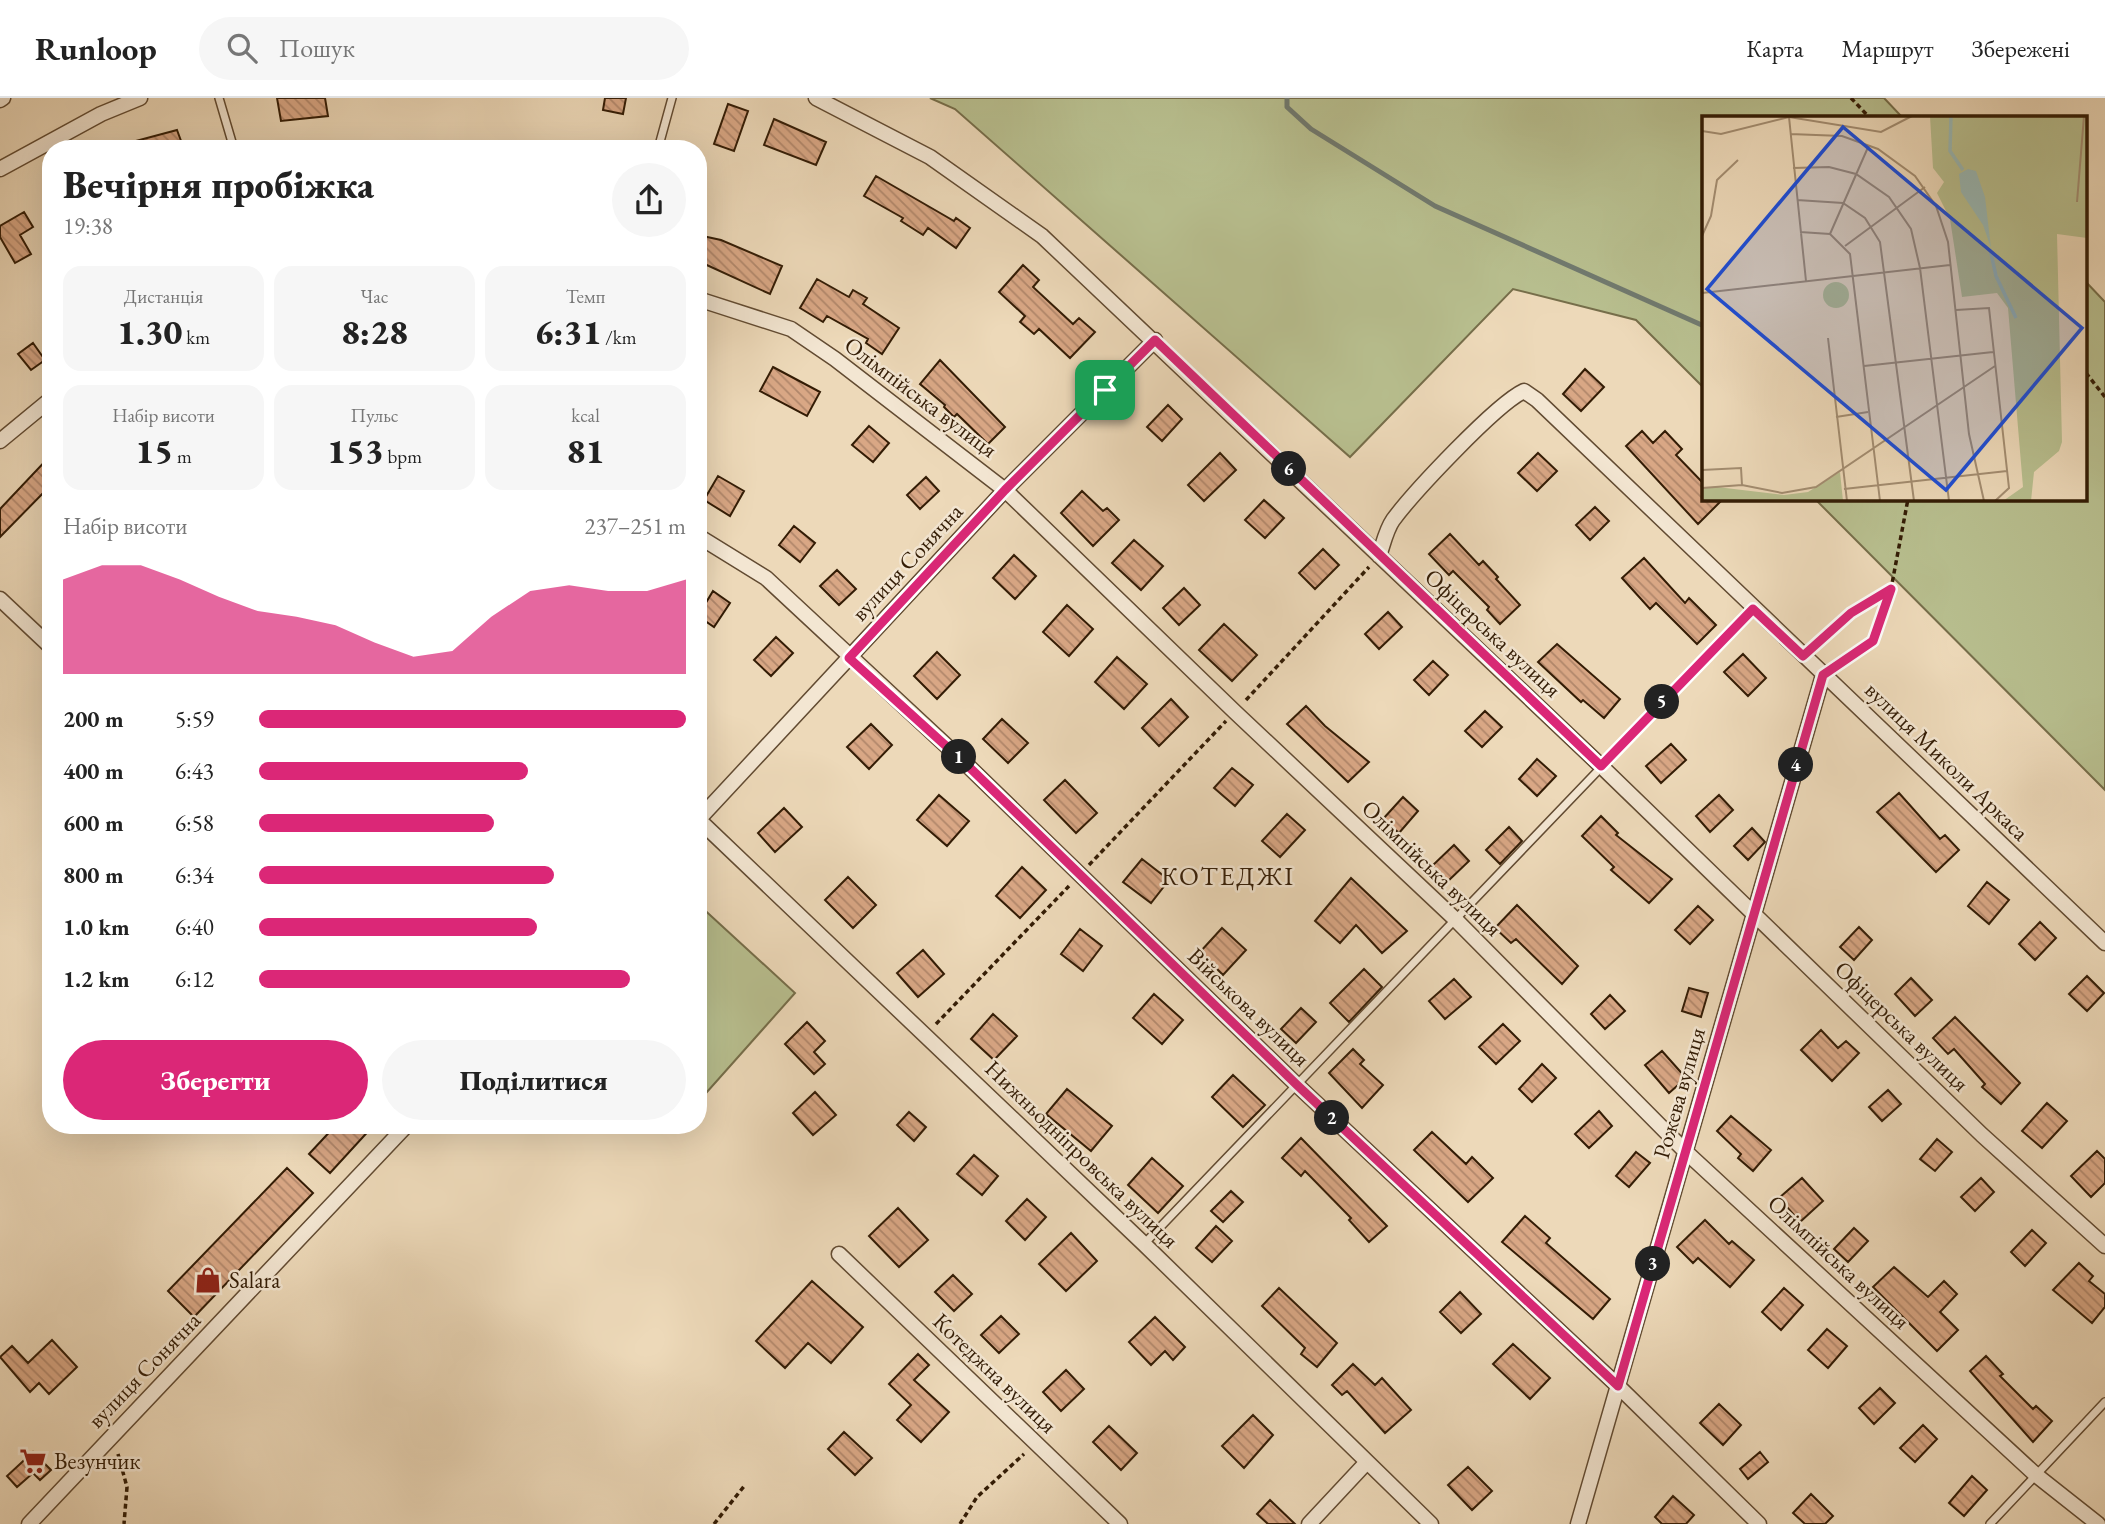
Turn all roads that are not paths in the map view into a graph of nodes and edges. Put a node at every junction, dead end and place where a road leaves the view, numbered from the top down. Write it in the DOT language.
graph roads {
  1 [pos="140,98"];
  2 [pos="219,98"];
  3 [pos="672,98"];
  4 [pos="816,98"];
  5 [pos="53,140"];
  6 [pos="231,140"];
  7 [pos="660,140"];
  8 [pos="42,146"];
  9 [pos="0,169"];
  10 [pos="707,302"];
  11 [pos="1155,340"];
  12 [pos="42,406"];
  13 [pos="0,441"];
  14 [pos="1005,490"];
  15 [pos="707,542"];
  16 [pos="1379,556"];
  17 [pos="0,598"];
  18 [pos="1753,609"];
  19 [pos="42,638"];
  20 [pos="849,658"];
  21 [pos="1823,675"];
  22 [pos="1601,766"];
  23 [pos="707,810"];
  24 [pos="707,829"];
  25 [pos="1753,914"];
  26 [pos="1456,920"];
  27 [pos="2105,943"];
  28 [pos="1297,1085"];
  29 [pos="398,1134"];
  30 [pos="1686,1152"];
  31 [pos="1144,1244"];
  32 [pos="2105,1246"];
  33 [pos="839,1254"];
  34 [pos="1618,1386"];
  35 [pos="2105,1402"];
  36 [pos="1366,1463"];
  37 [pos="2036,1475"];
  38 [pos="29,1524"];
  39 [pos="1120,1524"];
  40 [pos="1309,1524"];
  41 [pos="1431,1524"];
  42 [pos="1578,1524"];
  43 [pos="1759,1524"];
  44 [pos="1990,1524"];
  45 [pos="2098,1524"];
  1 -- 5 [label="street"];
  2 -- 6 [label="lane"];
  3 -- 7 [label="lane"];
  4 -- 11 [label="street, Офіцерська вулиця"];
  8 -- 9 [label="street"];
  10 -- 14 [label="street, Олімпійська вулиця"];
  11 -- 14 [label="street, вулиця Сонячна"];
  11 -- 16 [label="street, Офіцерська вулиця"];
  12 -- 13 [label="street"];
  14 -- 20 [label="street, вулиця Сонячна"];
  14 -- 26 [label="street, Олімпійська вулиця"];
  15 -- 20 [label="street, Військова вулиця"];
  16 -- 18 [label="street, вулиця Миколи Аркаса"];
  16 -- 22 [label="street, Офіцерська вулиця"];
  17 -- 19 [label="street"];
  18 -- 21 [label="street, вулиця Миколи Аркаса"];
  18 -- 22 [label="lane"];
  20 -- 23 [label="street, вулиця Сонячна"];
  20 -- 28 [label="street, Військова вулиця"];
  21 -- 25 [label="street, Рожева вулиця"];
  21 -- 27 [label="street, вулиця Миколи Аркаса"];
  22 -- 25 [label="street, Офіцерська вулиця"];
  22 -- 26 [label="lane"];
  24 -- 31 [label="street, Нижньодніпровська вулиця"];
  25 -- 30 [label="street, Рожева вулиця"];
  25 -- 32 [label="street, Офіцерська вулиця"];
  26 -- 28 [label="lane"];
  26 -- 30 [label="street, Олімпійська вулиця"];
  28 -- 31 [label="lane"];
  28 -- 34 [label="street, Військова вулиця"];
  29 -- 38 [label="street, вулиця Сонячна"];
  30 -- 34 [label="street, Рожева вулиця"];
  30 -- 37 [label="street, Олімпійська вулиця"];
  31 -- 36 [label="street, Нижньодніпровська вулиця"];
  33 -- 39 [label="street, Котеджна вулиця"];
  34 -- 42 [label="street, Рожева вулиця"];
  34 -- 43 [label="street, Військова вулиця"];
  35 -- 37 [label="lane"];
  36 -- 40 [label="street"];
  36 -- 41 [label="street, Нижньодніпровська вулиця"];
  37 -- 44 [label="lane"];
  37 -- 45 [label="street, Олімпійська вулиця"];
}
